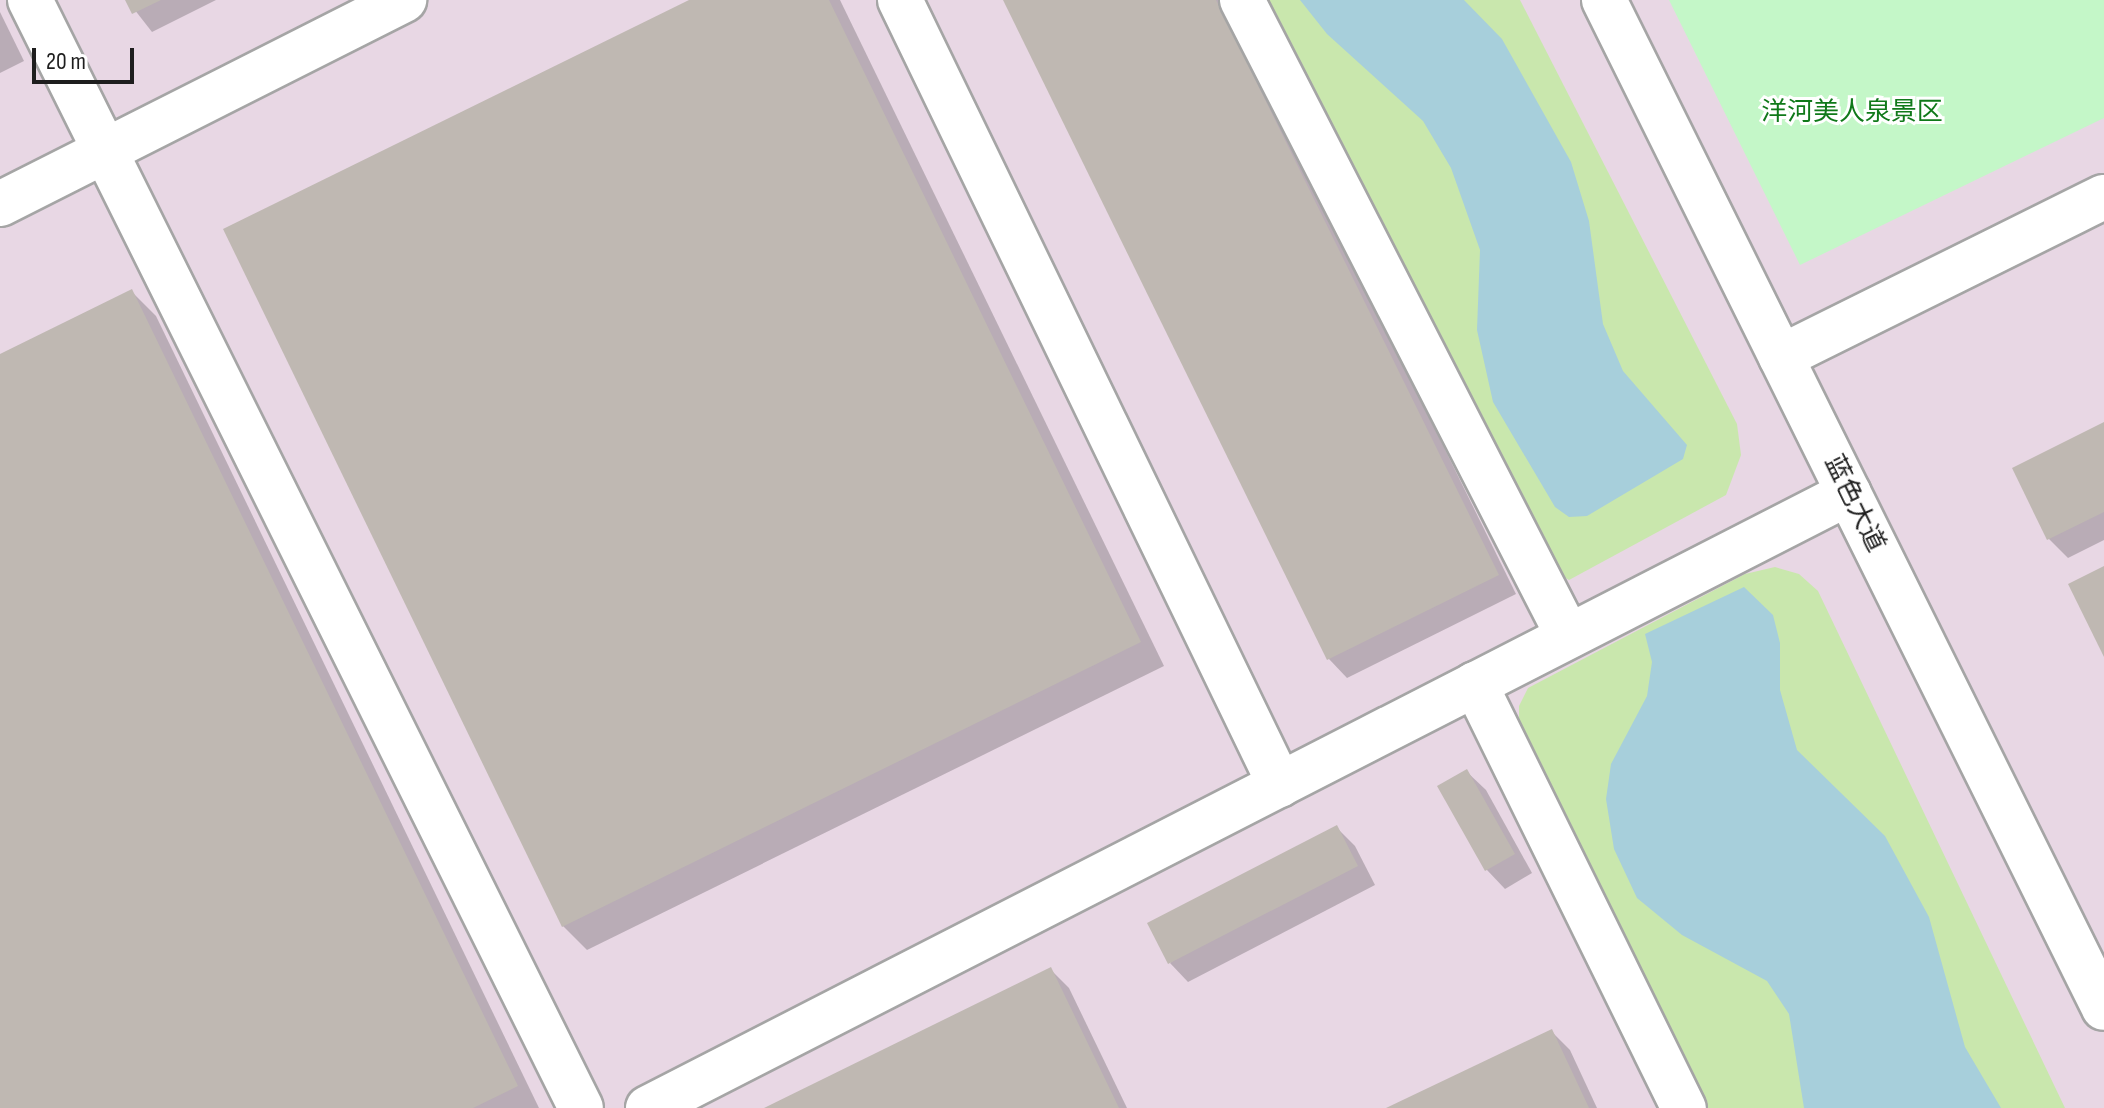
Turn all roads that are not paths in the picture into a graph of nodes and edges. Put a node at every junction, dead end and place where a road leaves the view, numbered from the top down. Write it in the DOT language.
graph roads {
  1 [pos="30,0"];
  2 [pos="404,0"];
  3 [pos="900,0"];
  4 [pos="1242,0"];
  5 [pos="1604,0"];
  6 [pos="106,150"];
  7 [pos="2104,197"];
  8 [pos="0,204"];
  9 [pos="1781,357"];
  10 [pos="1849,493"];
  11 [pos="1568,636"];
  12 [pos="1475,684"];
  13 [pos="1280,785"];
  14 [pos="2104,1008"];
  15 [pos="581,1108"];
  16 [pos="648,1108"];
  17 [pos="1684,1108"];
  1 -- 6 [label="street"];
  2 -- 6 [label="street"];
  3 -- 13 [label="street"];
  4 -- 11 [label="street"];
  5 -- 9 [label="street, 蓝色大道"];
  6 -- 8 [label="street"];
  6 -- 15 [label="street"];
  7 -- 9 [label="street"];
  9 -- 10 [label="street, 蓝色大道"];
  10 -- 11 [label="street"];
  10 -- 14 [label="street, 蓝色大道"];
  11 -- 12 [label="street"];
  12 -- 13 [label="street"];
  12 -- 17 [label="street"];
  13 -- 16 [label="street"];
}
